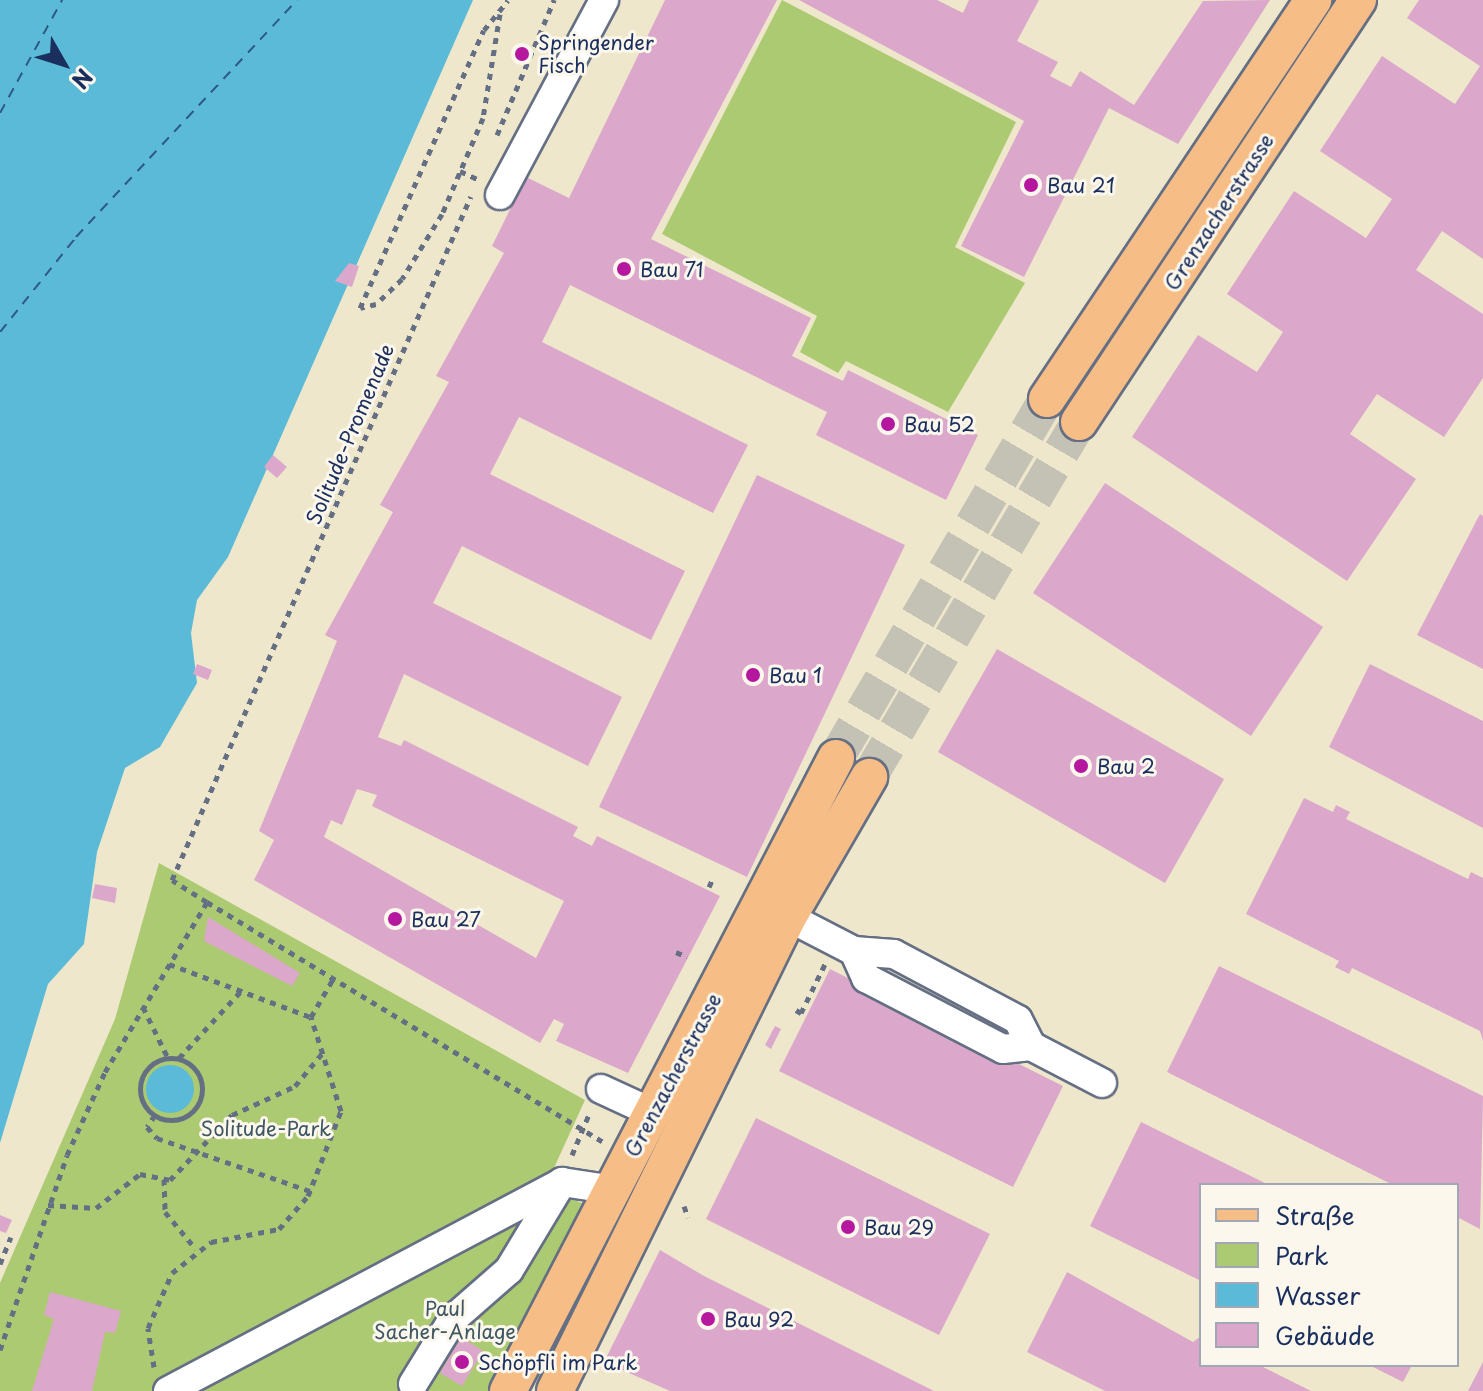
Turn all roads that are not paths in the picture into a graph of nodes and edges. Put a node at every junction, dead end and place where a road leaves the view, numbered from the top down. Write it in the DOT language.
graph roads {
  1 [pos="604,0"];
  2 [pos="1313,0"];
  3 [pos="1358,0"];
  4 [pos="489,187"];
  5 [pos="1047,399"];
  6 [pos="1079,422"];
  7 [pos="836,758"];
  8 [pos="869,777"];
  9 [pos="788,917"];
  10 [pos="1102,1083"];
  11 [pos="601,1089"];
  12 [pos="653,1113"];
  13 [pos="622,1174"];
  14 [pos="562,1182"];
  15 [pos="162,1383"];
  16 [pos="413,1384"];
  17 [pos="508,1391"];
  18 [pos="555,1391"];
  1 -- 4 [label="lane"];
  2 -- 5 [label="main road, Grenzacherstrasse"];
  3 -- 6 [label="main road, Grenzacherstrasse"];
  7 -- 12 [label="main road, Grenzacherstrasse"];
  8 -- 9 [label="main road, Grenzacherstrasse"];
  9 -- 10 [label="lane"];
  9 -- 18 [label="main road, Grenzacherstrasse"];
  11 -- 12 [label="lane"];
  12 -- 13 [label="main road, Grenzacherstrasse"];
  13 -- 14 [label="lane"];
  13 -- 17 [label="main road, Grenzacherstrasse"];
  14 -- 15 [label="lane"];
  14 -- 16 [label="lane"];
}
